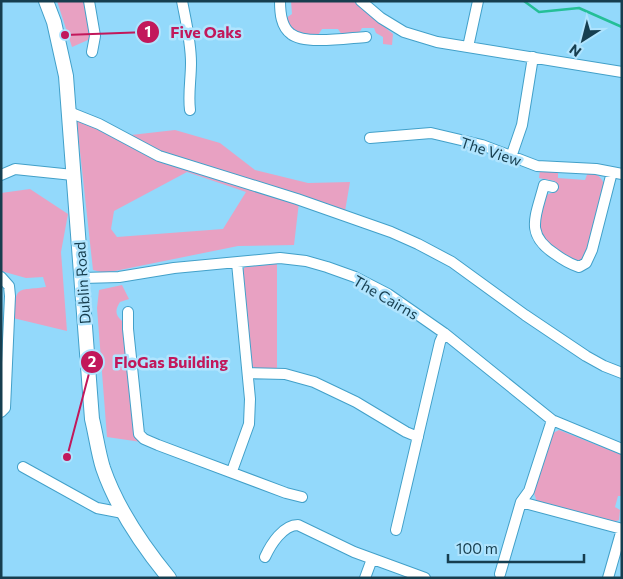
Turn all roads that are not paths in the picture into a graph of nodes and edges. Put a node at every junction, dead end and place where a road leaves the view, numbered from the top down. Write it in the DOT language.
graph roads {
  1 [pos="46,1"];
  2 [pos="89,1"];
  3 [pos="182,1"];
  4 [pos="280,1"];
  5 [pos="362,1"];
  6 [pos="478,1"];
  7 [pos="374,5"];
  8 [pos="366,37"];
  9 [pos="468,47"];
  10 [pos="92,52"];
  11 [pos="533,57"];
  12 [pos="622,72"];
  13 [pos="190,110"];
  14 [pos="69,112"];
  15 [pos="370,138"];
  16 [pos="511,157"];
  17 [pos="617,173"];
  18 [pos="1,174"];
  19 [pos="73,175"];
  20 [pos="553,187"];
  21 [pos="237,263"];
  22 [pos="1,277"];
  23 [pos="82,278"];
  24 [pos="128,312"];
  25 [pos="444,333"];
  26 [pos="248,373"];
  27 [pos="622,373"];
  28 [pos="1,412"];
  29 [pos="552,420"];
  30 [pos="418,437"];
  31 [pos="622,449"];
  32 [pos="23,467"];
  33 [pos="232,471"];
  34 [pos="302,496"];
  35 [pos="521,502"];
  36 [pos="123,513"];
  37 [pos="622,529"];
  38 [pos="396,530"];
  39 [pos="265,557"];
  40 [pos="372,559"];
  41 [pos="500,574"];
  42 [pos="169,578"];
  43 [pos="365,578"];
  44 [pos="424,578"];
  45 [pos="608,578"];
  1 -- 14 [label="main road, Dublin Road"];
  2 -- 10 [label="street"];
  3 -- 13 [label="street"];
  4 -- 8 [label="street"];
  5 -- 7 [label="street"];
  6 -- 9 [label="street"];
  7 -- 9 [label="street"];
  9 -- 11 [label="street"];
  11 -- 12 [label="street"];
  11 -- 16 [label="street"];
  14 -- 19 [label="main road, Dublin Road"];
  14 -- 27 [label="street"];
  15 -- 16 [label="street, The View"];
  16 -- 17 [label="street, The View"];
  17 -- 20 [label="street, The View"];
  18 -- 19 [label="street"];
  19 -- 23 [label="main road, Dublin Road"];
  21 -- 23 [label="street, The Cairns"];
  21 -- 25 [label="street, The Cairns"];
  21 -- 26 [label="street"];
  22 -- 28 [label="street"];
  23 -- 36 [label="main road, Dublin Road"];
  24 -- 33 [label="street"];
  25 -- 29 [label="street, The Cairns"];
  25 -- 30 [label="street"];
  26 -- 30 [label="street"];
  26 -- 33 [label="street"];
  29 -- 31 [label="street, The Cairns"];
  29 -- 35 [label="street"];
  30 -- 38 [label="street"];
  32 -- 36 [label="street"];
  33 -- 34 [label="street"];
  35 -- 37 [label="street"];
  35 -- 41 [label="street"];
  36 -- 42 [label="main road, Dublin Road"];
  37 -- 45 [label="street"];
  39 -- 40 [label="street"];
  40 -- 43 [label="street"];
  40 -- 44 [label="street"];
}
